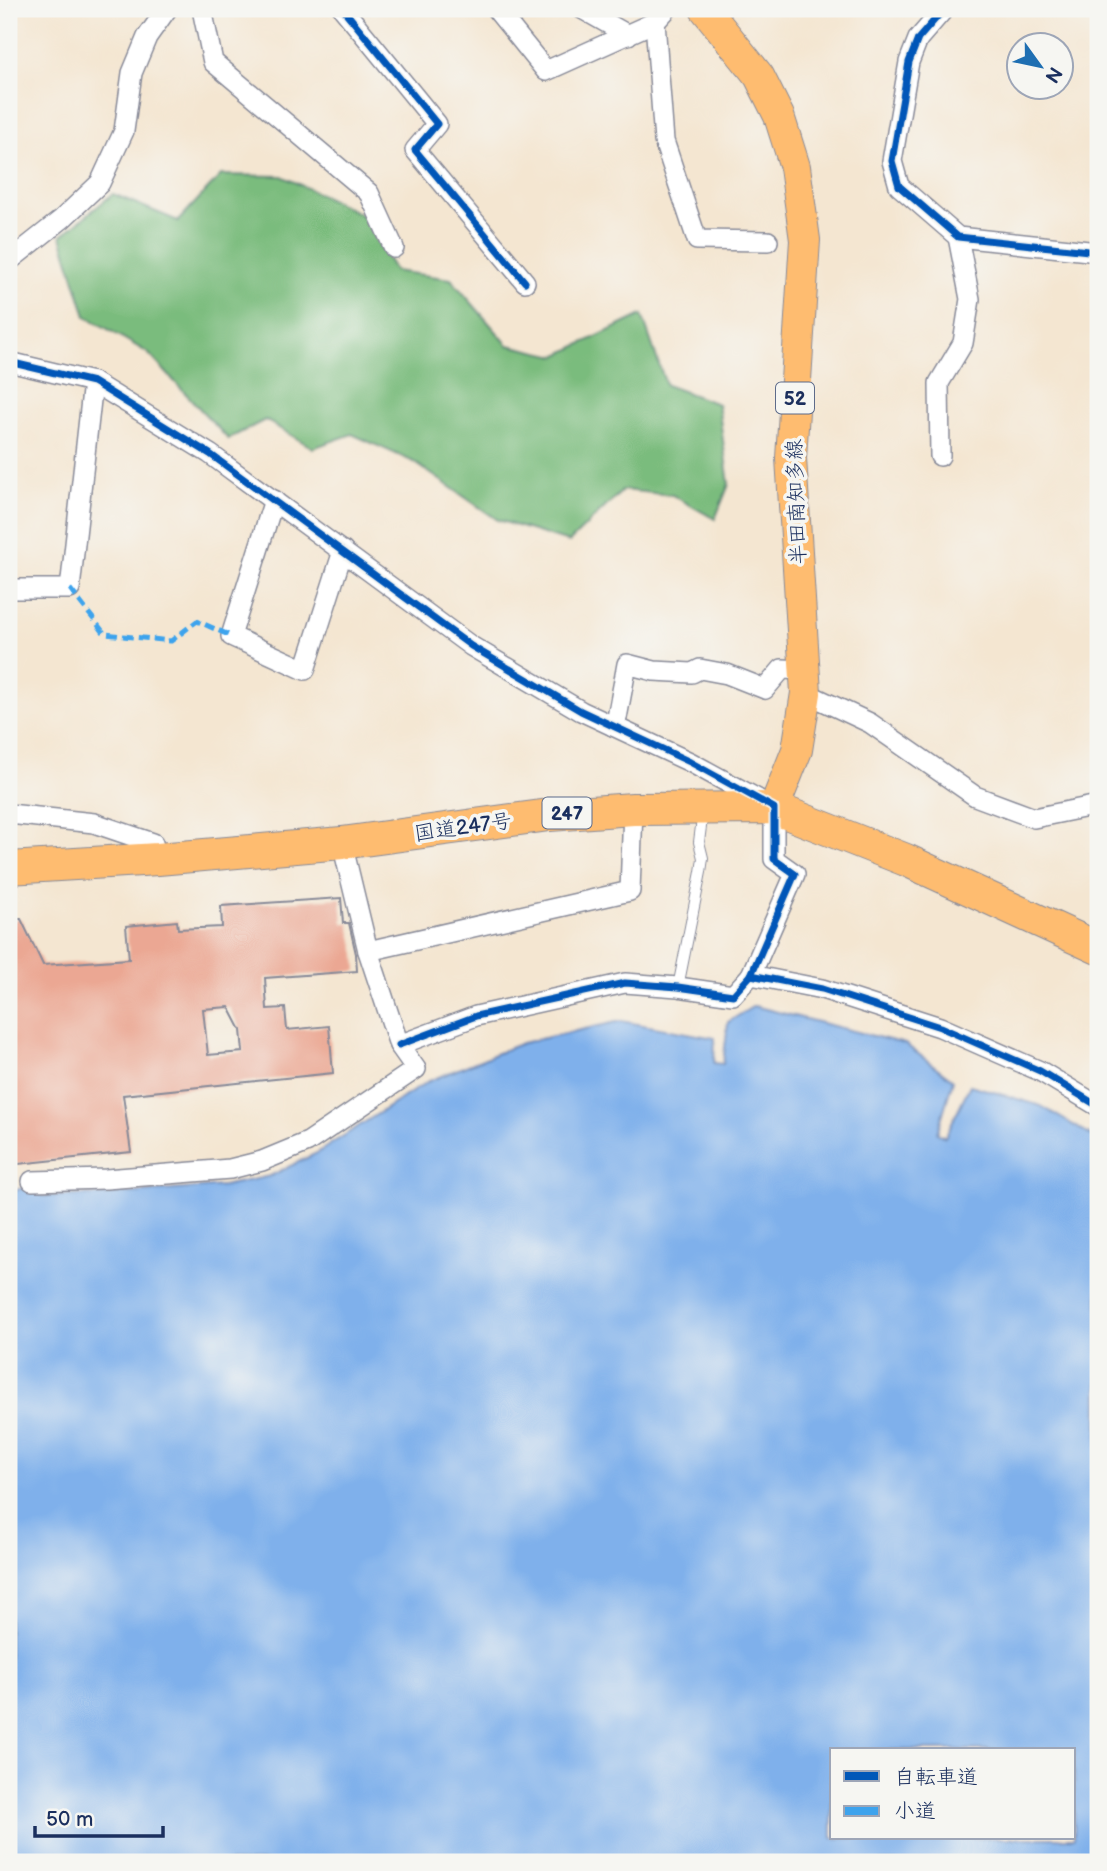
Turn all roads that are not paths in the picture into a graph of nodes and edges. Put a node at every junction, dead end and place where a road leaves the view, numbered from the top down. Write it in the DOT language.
graph roads {
  1 [pos="167,9"];
  2 [pos="202,9"];
  3 [pos="343,9"];
  4 [pos="496,9"];
  5 [pos="582,9"];
  6 [pos="705,9"];
  7 [pos="943,9"];
  8 [pos="661,15"];
  9 [pos="628,35"];
  10 [pos="958,237"];
  11 [pos="768,241"];
  12 [pos="394,248"];
  13 [pos="1098,252"];
  14 [pos="9,261"];
  15 [pos="525,282"];
  16 [pos="9,362"];
  17 [pos="93,382"];
  18 [pos="940,456"];
  19 [pos="274,500"];
  20 [pos="344,551"];
  21 [pos="9,589"];
  22 [pos="805,681"];
  23 [pos="613,726"];
  24 [pos="1098,805"];
  25 [pos="703,807"];
  26 [pos="774,808"];
  27 [pos="633,809"];
  28 [pos="9,814"];
  29 [pos="342,843"];
  30 [pos="158,859"];
  31 [pos="9,868"];
  32 [pos="1098,948"];
  33 [pos="368,951"];
  34 [pos="751,975"];
  35 [pos="678,987"];
  36 [pos="399,1045"];
  37 [pos="1098,1106"];
  38 [pos="32,1181"];
  1 -- 14 [label="street"];
  2 -- 12 [label="street"];
  3 -- 15 [label="street"];
  4 -- 9 [label="street"];
  5 -- 9 [label="street"];
  6 -- 22 [label="main road, 半田南知多線 / 52"];
  7 -- 10 [label="street"];
  8 -- 9 [label="street"];
  8 -- 11 [label="street"];
  10 -- 13 [label="street"];
  10 -- 18 [label="street"];
  16 -- 17 [label="street"];
  17 -- 19 [label="street"];
  17 -- 21 [label="street"];
  19 -- 20 [label="street"];
  19 -- 20 [label="street"];
  20 -- 23 [label="street"];
  22 -- 23 [label="street"];
  22 -- 24 [label="street"];
  22 -- 26 [label="main road, 半田南知多線 / 52"];
  23 -- 26 [label="street"];
  25 -- 26 [label="highway, 国道247号 / 247"];
  25 -- 27 [label="highway, 国道247号 / 247"];
  25 -- 35 [label="lane"];
  26 -- 32 [label="highway, 国道247号 / 247"];
  26 -- 34 [label="street"];
  27 -- 29 [label="highway, 国道247号 / 247"];
  27 -- 33 [label="street"];
  28 -- 30 [label="street"];
  29 -- 30 [label="highway, 国道247号 / 247"];
  29 -- 33 [label="street"];
  30 -- 31 [label="highway, 国道247号 / 247"];
  33 -- 36 [label="street"];
  34 -- 35 [label="street"];
  34 -- 37 [label="street"];
  35 -- 36 [label="street"];
  36 -- 38 [label="street"];
}
